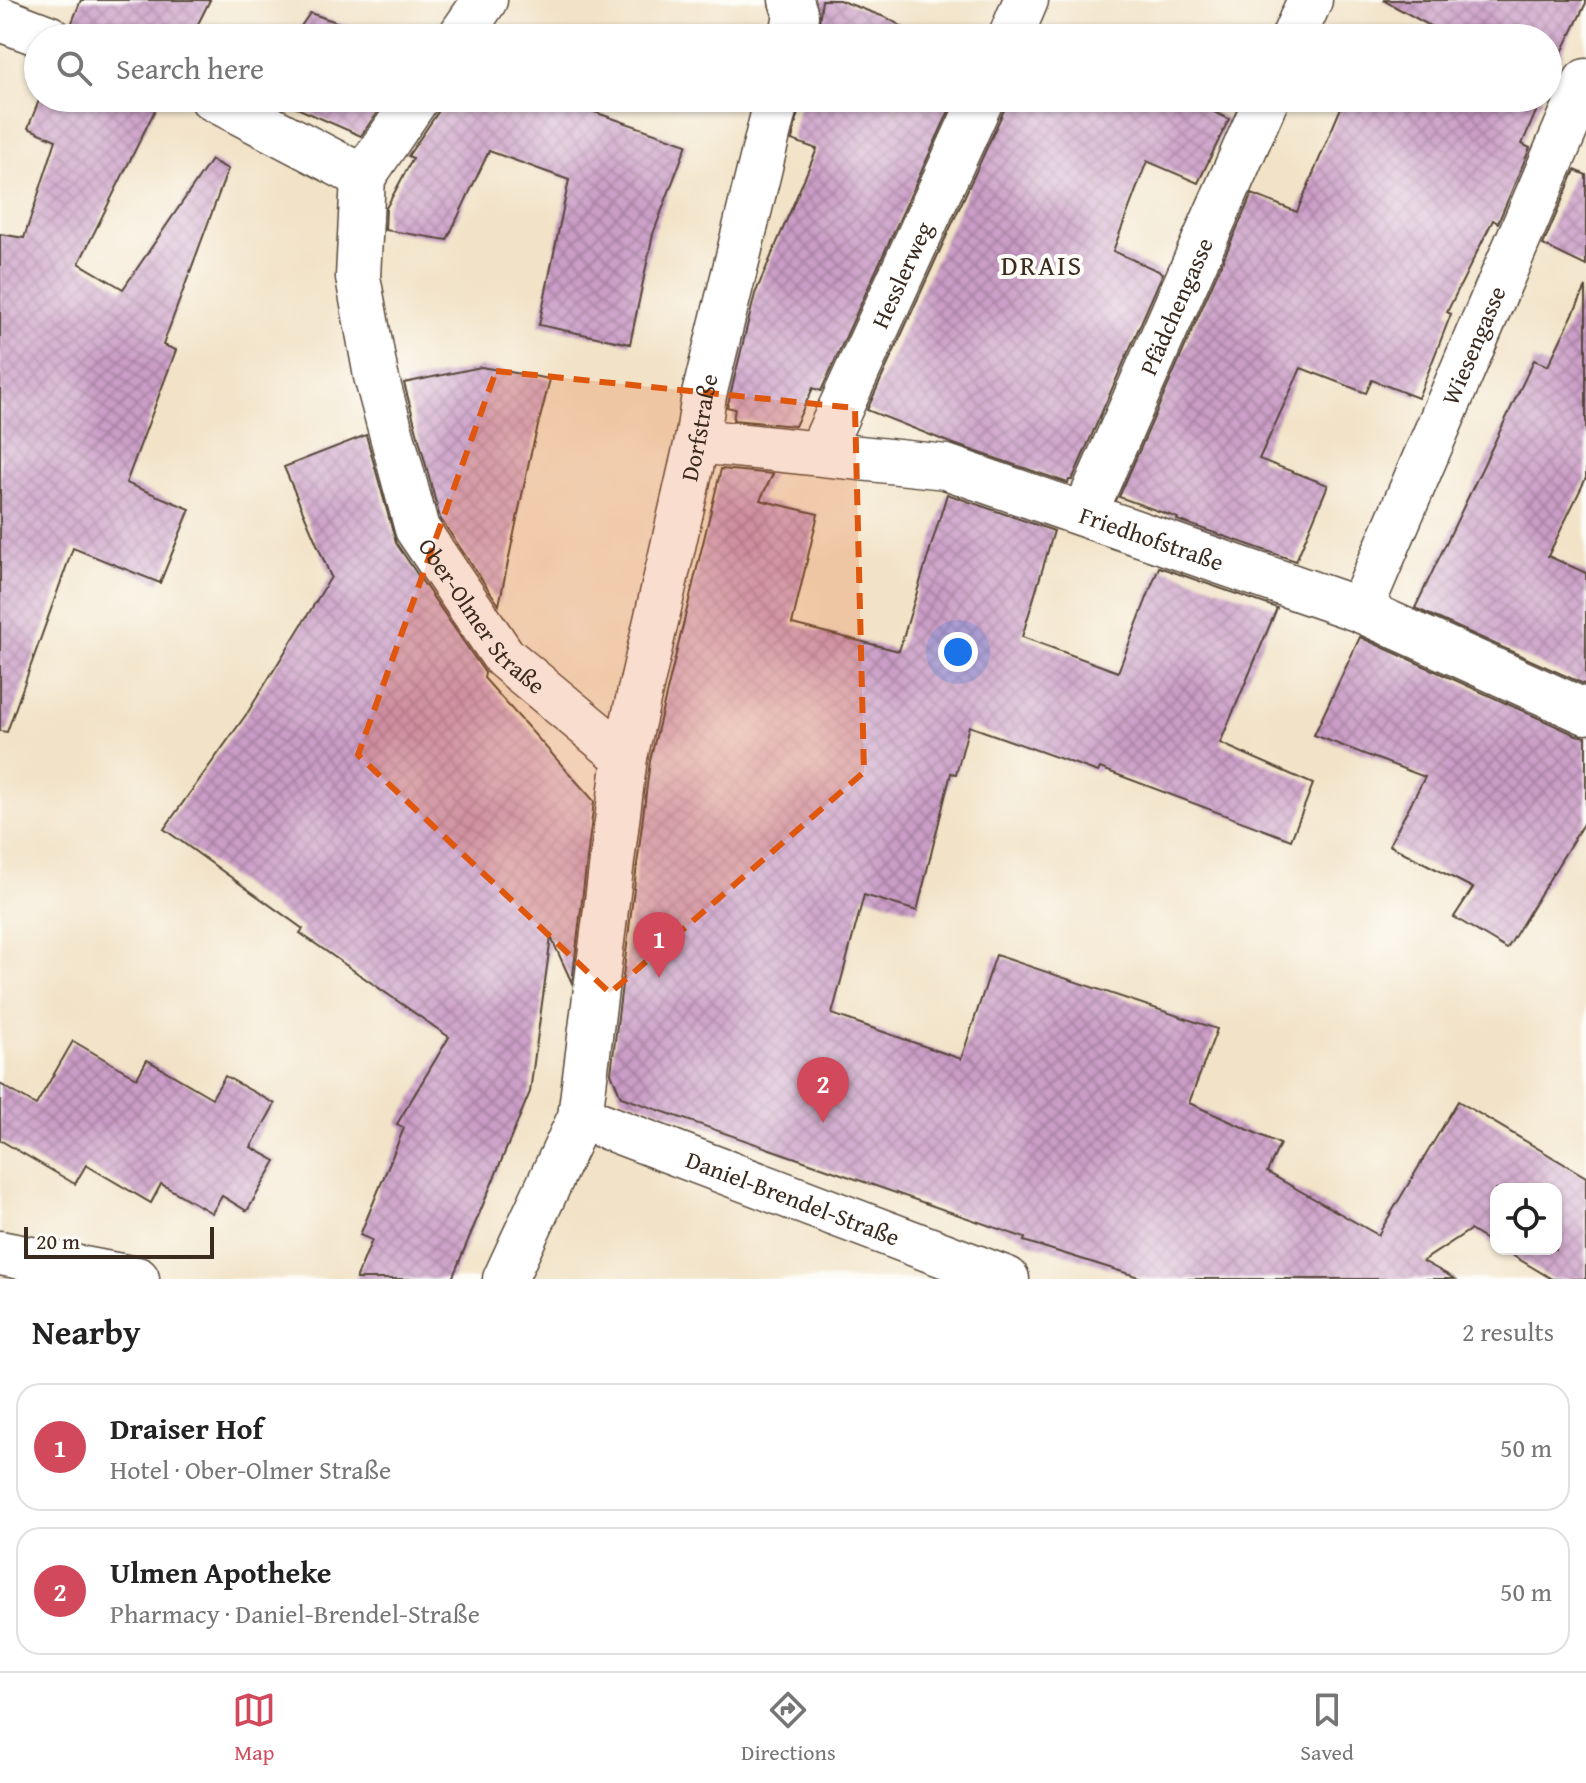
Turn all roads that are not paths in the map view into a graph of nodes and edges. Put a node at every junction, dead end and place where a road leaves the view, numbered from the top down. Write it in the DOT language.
graph roads {
  1 [pos="485,0"];
  2 [pos="791,0"];
  3 [pos="1026,0"];
  4 [pos="1310,0"];
  5 [pos="0,19"];
  6 [pos="469,24"];
  7 [pos="794,24"];
  8 [pos="1016,24"];
  9 [pos="1299,24"];
  10 [pos="24,28"];
  11 [pos="1586,81"];
  12 [pos="239,112"];
  13 [pos="407,112"];
  14 [pos="774,112"];
  15 [pos="976,112"];
  16 [pos="1261,112"];
  17 [pos="363,177"];
  18 [pos="697,441"];
  19 [pos="820,453"];
  20 [pos="1085,513"];
  21 [pos="1360,610"];
  22 [pos="1586,712"];
  23 [pos="625,757"];
  24 [pos="580,1117"];
  25 [pos="0,1253"];
  26 [pos="137,1279"];
  27 [pos="505,1279"];
  28 [pos="1007,1279"];
  1 -- 6 [label="street"];
  2 -- 7 [label="street"];
  3 -- 8 [label="street"];
  4 -- 9 [label="street"];
  5 -- 10 [label="street"];
  11 -- 21 [label="street, Wiesengasse"];
  12 -- 17 [label="street"];
  13 -- 17 [label="street"];
  14 -- 18 [label="street, Dorfstraße"];
  15 -- 19 [label="street, Hesslerweg"];
  16 -- 20 [label="street, Pfädchengasse"];
  17 -- 23 [label="street, Ober-Olmer Straße"];
  18 -- 19 [label="street, Friedhofstraße"];
  18 -- 23 [label="street, Dorfstraße"];
  19 -- 20 [label="street, Friedhofstraße"];
  20 -- 21 [label="street, Friedhofstraße"];
  21 -- 22 [label="street, Friedhofstraße"];
  23 -- 24 [label="street"];
  24 -- 27 [label="street"];
  24 -- 28 [label="street, Daniel-Brendel-Straße"];
  25 -- 26 [label="street"];
}
